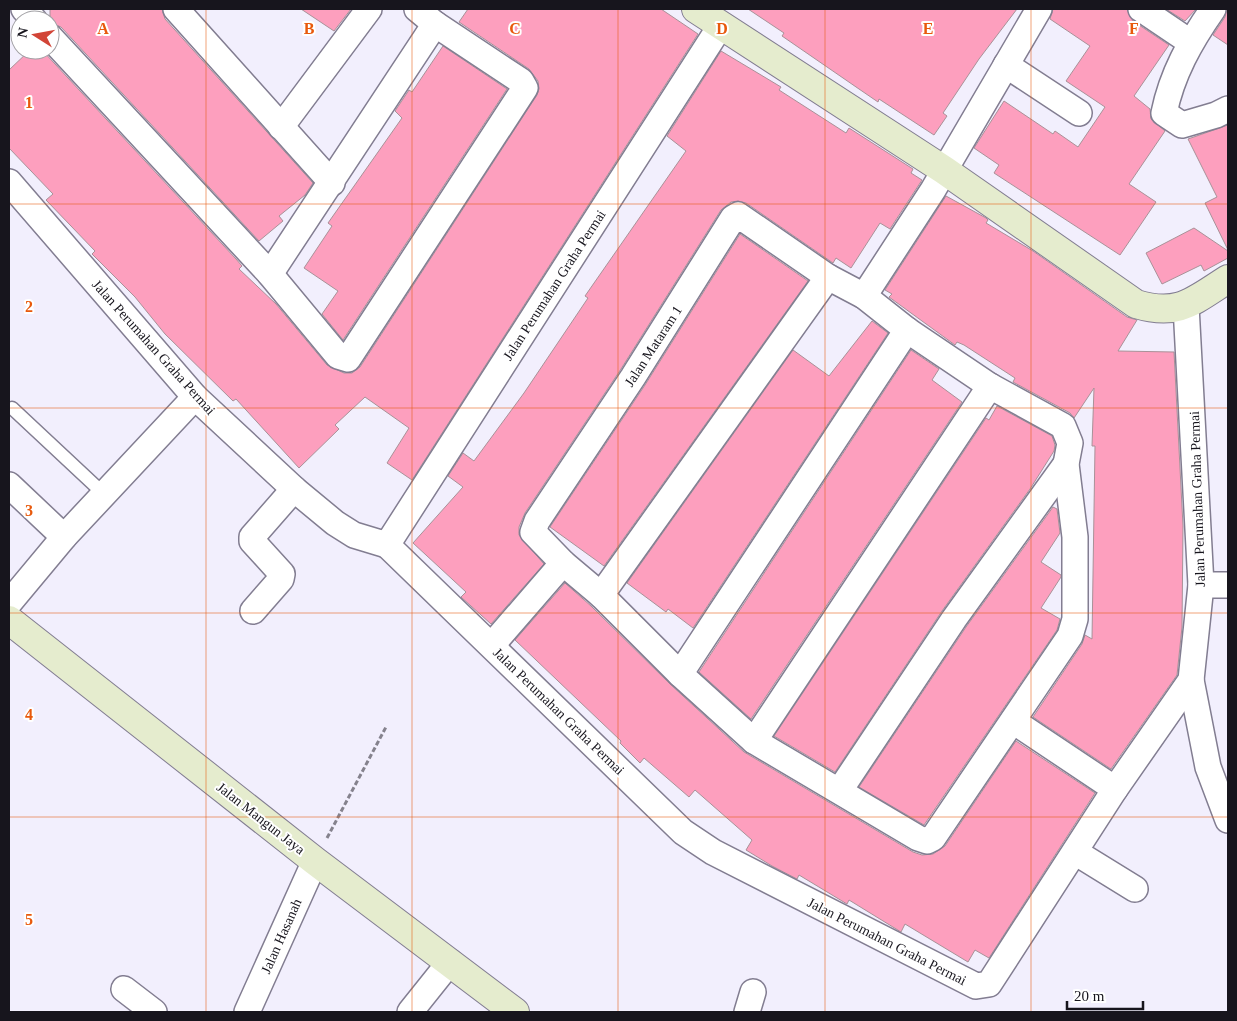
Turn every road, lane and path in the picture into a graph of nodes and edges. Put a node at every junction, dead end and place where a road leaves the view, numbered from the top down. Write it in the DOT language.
graph roads {
  1 [pos="176,9"];
  2 [pos="369,9"];
  3 [pos="696,9"];
  4 [pos="1039,9"];
  5 [pos="1141,9"];
  6 [pos="1213,9"];
  7 [pos="426,16"];
  8 [pos="721,25"];
  9 [pos="1190,42"];
  10 [pos="60,48"];
  11 [pos="1006,65"];
  12 [pos="1228,108"];
  13 [pos="1079,113"];
  14 [pos="282,127"];
  15 [pos="944,170"];
  16 [pos="9,182"];
  17 [pos="332,183"];
  18 [pos="270,274"];
  19 [pos="828,277"];
  20 [pos="1228,279"];
  21 [pos="864,296"];
  22 [pos="1186,306"];
  23 [pos="907,330"];
  24 [pos="990,386"];
  25 [pos="195,397"];
  26 [pos="12,408"];
  27 [pos="1066,464"];
  28 [pos="9,485"];
  29 [pos="294,489"];
  30 [pos="104,494"];
  31 [pos="64,537"];
  32 [pos="387,545"];
  33 [pos="563,563"];
  34 [pos="1202,585"];
  35 [pos="1228,585"];
  36 [pos="601,595"];
  37 [pos="9,603"];
  38 [pos="253,611"];
  39 [pos="9,620"];
  40 [pos="492,645"];
  41 [pos="680,674"];
  42 [pos="1191,680"];
  43 [pos="1013,721"];
  44 [pos="386,727"];
  45 [pos="754,741"];
  46 [pos="1115,789"];
  47 [pos="840,790"];
  48 [pos="1228,820"];
  49 [pos="1075,852"];
  50 [pos="315,861"];
  51 [pos="1135,889"];
  52 [pos="450,962"];
  53 [pos="124,989"];
  54 [pos="154,1012"];
  55 [pos="247,1012"];
  56 [pos="410,1012"];
  57 [pos="515,1012"];
  1 -- 14 [label="street"];
  2 -- 14 [label="street"];
  3 -- 8 [label="street"];
  4 -- 11 [label="street"];
  5 -- 9 [label="street"];
  6 -- 9 [label="street"];
  7 -- 17 [label="street"];
  7 -- 18 [label="street"];
  8 -- 15 [label="street"];
  8 -- 32 [label="street, Jalan Perumahan Graha Permai"];
  9 -- 12 [label="street"];
  10 -- 18 [label="street"];
  11 -- 13 [label="street"];
  11 -- 15 [label="street"];
  14 -- 17 [label="street"];
  15 -- 21 [label="street"];
  15 -- 22 [label="street"];
  16 -- 25 [label="street, Jalan Perumahan Graha Permai"];
  17 -- 18 [label="street"];
  19 -- 21 [label="street, Jalan Mataram 1"];
  19 -- 33 [label="street, Jalan Mataram 1"];
  19 -- 36 [label="street"];
  20 -- 22 [label="street"];
  21 -- 23 [label="street, Jalan Mataram 1"];
  22 -- 34 [label="street, Jalan Perumahan Graha Permai"];
  23 -- 24 [label="street, Jalan Mataram 1"];
  23 -- 41 [label="street"];
  24 -- 27 [label="street, Jalan Mataram 1"];
  24 -- 45 [label="street"];
  25 -- 29 [label="street, Jalan Perumahan Graha Permai"];
  25 -- 30 [label="street"];
  26 -- 30 [label="lane"];
  27 -- 43 [label="street, Jalan Mataram 1"];
  27 -- 47 [label="street"];
  28 -- 31 [label="street"];
  29 -- 32 [label="street, Jalan Perumahan Graha Permai"];
  29 -- 38 [label="street"];
  30 -- 31 [label="street"];
  31 -- 37 [label="street"];
  32 -- 40 [label="street, Jalan Perumahan Graha Permai"];
  33 -- 36 [label="street, Jalan Mataram 1"];
  33 -- 40 [label="street"];
  34 -- 35 [label="street"];
  34 -- 42 [label="street, Jalan Perumahan Graha Permai"];
  36 -- 41 [label="street, Jalan Mataram 1"];
  39 -- 50 [label="street, Jalan Mangun Jaya"];
  40 -- 49 [label="street, Jalan Perumahan Graha Permai"];
  41 -- 45 [label="street, Jalan Mataram 1"];
  42 -- 46 [label="street, Jalan Perumahan Graha Permai"];
  42 -- 48 [label="street"];
  43 -- 46 [label="street"];
  43 -- 47 [label="street, Jalan Mataram 1"];
  44 -- 50 [label="path"];
  45 -- 47 [label="street, Jalan Mataram 1"];
  46 -- 49 [label="street, Jalan Perumahan Graha Permai"];
  49 -- 51 [label="street"];
  50 -- 52 [label="street, Jalan Mangun Jaya"];
  50 -- 55 [label="street, Jalan Hasanah"];
  52 -- 56 [label="street"];
  52 -- 57 [label="street, Jalan Mangun Jaya"];
  53 -- 54 [label="street"];
}
